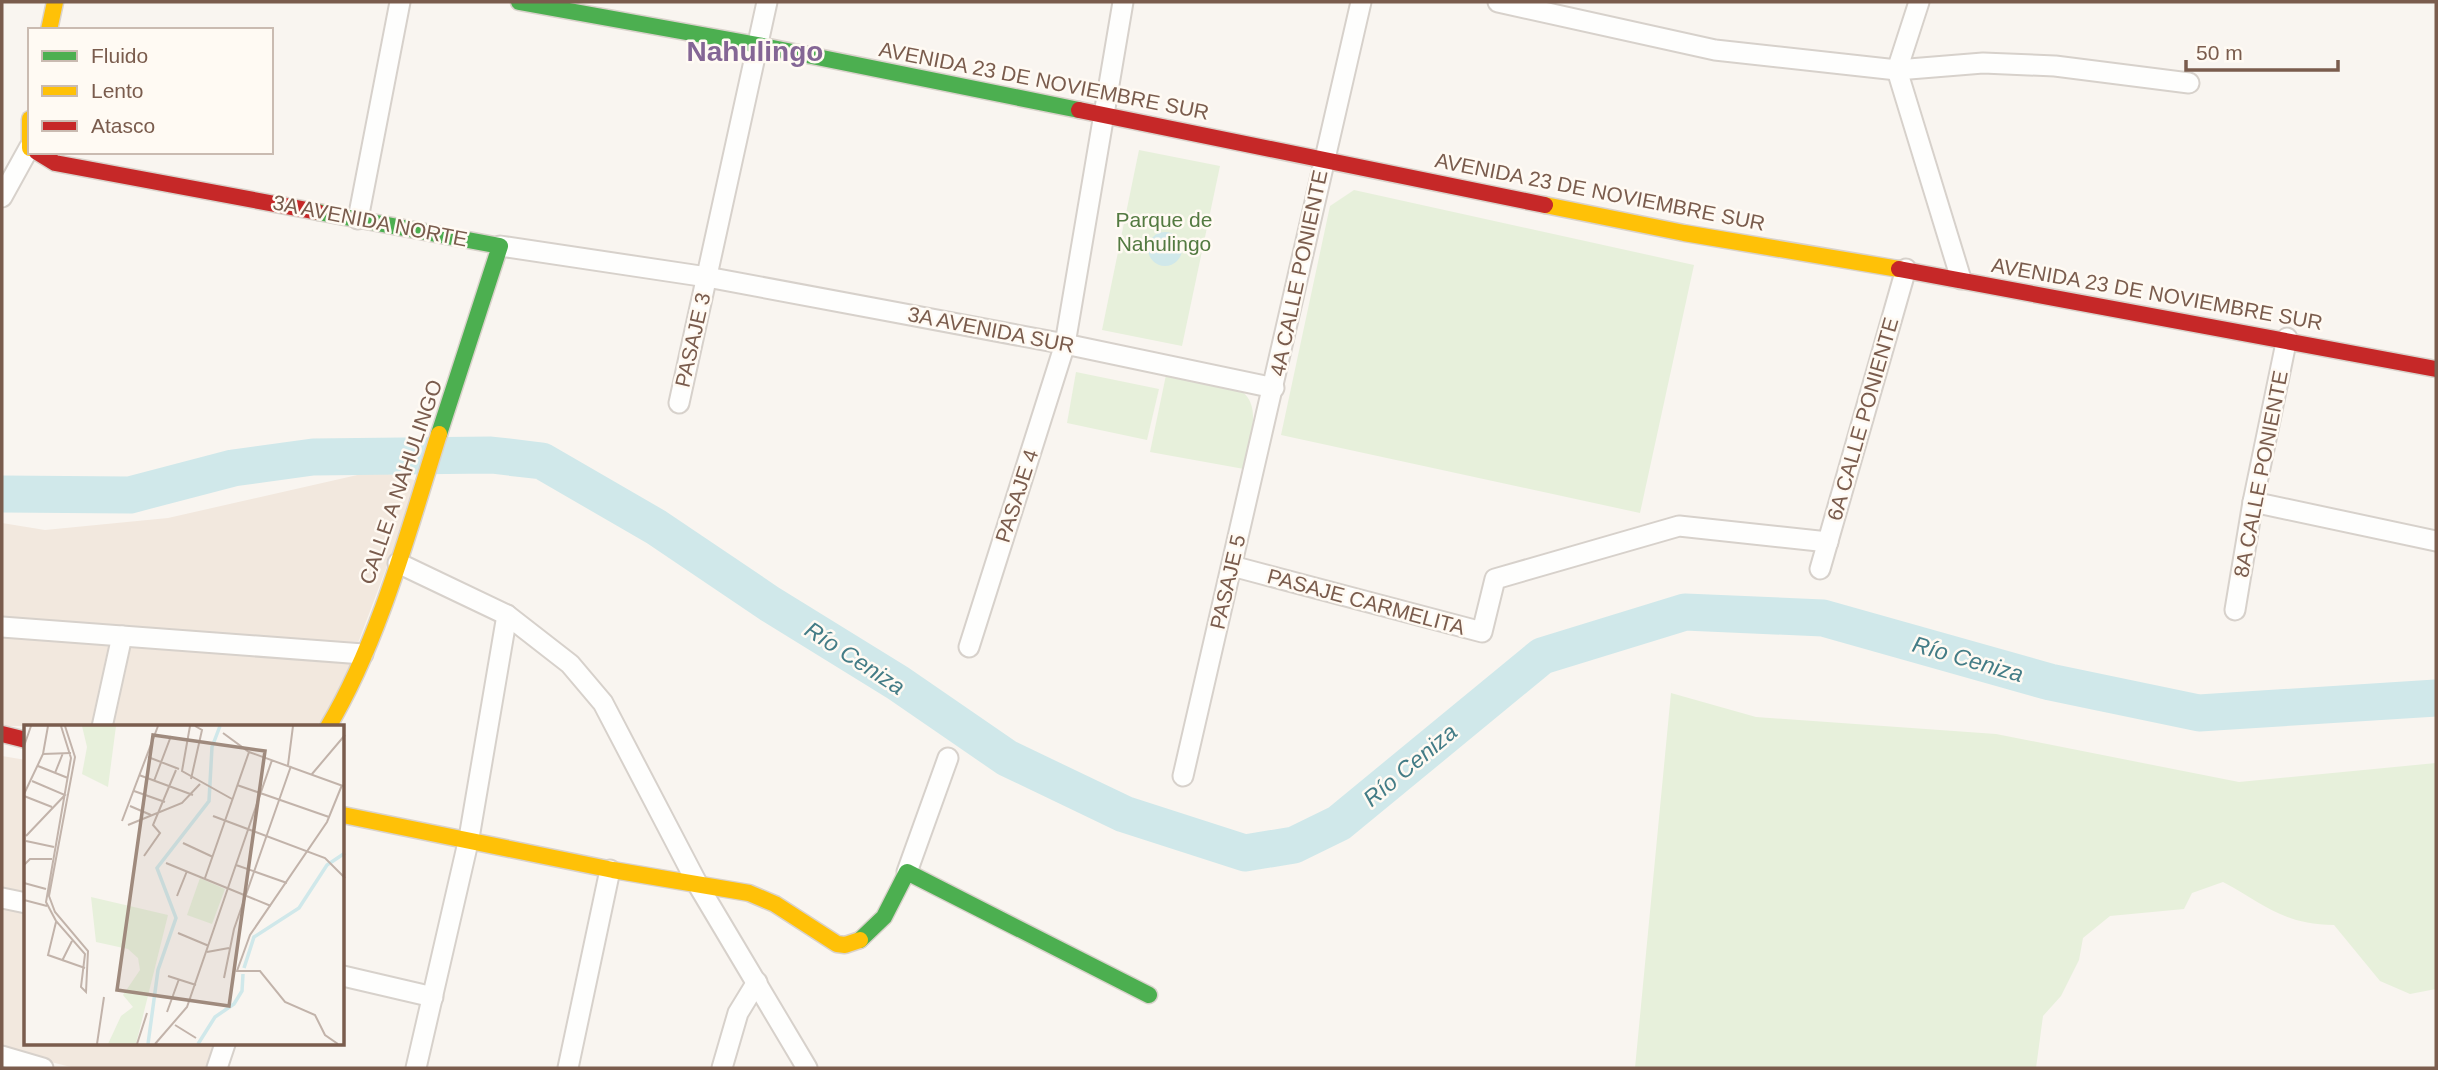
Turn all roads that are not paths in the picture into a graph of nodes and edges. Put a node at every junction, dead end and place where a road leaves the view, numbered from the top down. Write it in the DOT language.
graph roads {
  1 [pos="55,2"];
  2 [pos="400,2"];
  3 [pos="519,2"];
  4 [pos="767,2"];
  5 [pos="1123,2"];
  6 [pos="1361,2"];
  7 [pos="1498,2"];
  8 [pos="1919,2"];
  9 [pos="49,28"];
  10 [pos="758,45"];
  11 [pos="1897,70"];
  12 [pos="2189,83"];
  13 [pos="1105,116"];
  14 [pos="28,150"];
  15 [pos="40,154"];
  16 [pos="1324,158"];
  17 [pos="2,197"];
  18 [pos="358,219"];
  19 [pos="500,246"];
  20 [pos="1906,269"];
  21 [pos="707,277"];
  22 [pos="1961,279"];
  23 [pos="2287,338"];
  24 [pos="1065,344"];
  25 [pos="2436,369"];
  26 [pos="1274,388"];
  27 [pos="678,403"];
  28 [pos="2253,502"];
  29 [pos="2436,541"];
  30 [pos="1828,542"];
  31 [pos="398,563"];
  32 [pos="1232,566"];
  33 [pos="1820,569"];
  34 [pos="2235,610"];
  35 [pos="508,615"];
  36 [pos="2,627"];
  37 [pos="122,636"];
  38 [pos="969,647"];
  39 [pos="363,654"];
  40 [pos="102,725"];
  41 [pos="329,725"];
  42 [pos="2,734"];
  43 [pos="24,740"];
  44 [pos="948,758"];
  45 [pos="1183,776"];
  46 [pos="345,815"];
  47 [pos="469,838"];
  48 [pos="610,870"];
  49 [pos="907,872"];
  50 [pos="698,885"];
  51 [pos="2,898"];
  52 [pos="24,904"];
  53 [pos="345,976"];
  54 [pos="757,982"];
  55 [pos="1149,995"];
  56 [pos="433,997"];
  57 [pos="224,1046"];
  58 [pos="2,1056"];
  59 [pos="43,1068"];
  60 [pos="217,1068"];
  61 [pos="416,1068"];
  62 [pos="568,1068"];
  63 [pos="722,1068"];
  64 [pos="807,1068"];
  1 -- 9 [label="street"];
  2 -- 18 [label="street"];
  3 -- 10 [label="street, AVENIDA 23 DE NOVIEMBRE SUR"];
  4 -- 10 [label="street, PASAJE 3"];
  5 -- 13 [label="street, PASAJE 4"];
  6 -- 16 [label="street, 4A CALLE PONIENTE"];
  7 -- 11 [label="street"];
  8 -- 11 [label="street"];
  10 -- 13 [label="street, AVENIDA 23 DE NOVIEMBRE SUR"];
  10 -- 21 [label="street, PASAJE 3"];
  11 -- 12 [label="street"];
  11 -- 22 [label="street"];
  13 -- 16 [label="street, AVENIDA 23 DE NOVIEMBRE SUR"];
  13 -- 24 [label="street, PASAJE 4"];
  14 -- 17 [label="street"];
  15 -- 18 [label="street, 3A AVENIDA NORTE"];
  16 -- 20 [label="street, AVENIDA 23 DE NOVIEMBRE SUR"];
  16 -- 26 [label="street, 4A CALLE PONIENTE"];
  18 -- 19 [label="street, 3A AVENIDA NORTE"];
  19 -- 21 [label="street, 3A AVENIDA NORTE"];
  19 -- 31 [label="street, CALLE A NAHULINGO"];
  20 -- 22 [label="street, AVENIDA 23 DE NOVIEMBRE SUR"];
  20 -- 30 [label="street, 6A CALLE PONIENTE"];
  21 -- 24 [label="street, 3A AVENIDA SUR"];
  21 -- 27 [label="street, PASAJE 3"];
  22 -- 23 [label="street, AVENIDA 23 DE NOVIEMBRE SUR"];
  23 -- 25 [label="street, AVENIDA 23 DE NOVIEMBRE SUR"];
  23 -- 28 [label="street, 8A CALLE PONIENTE"];
  24 -- 26 [label="street, 3A AVENIDA SUR"];
  24 -- 38 [label="street, PASAJE 4"];
  26 -- 32 [label="street, PASAJE 5"];
  28 -- 29 [label="street"];
  28 -- 34 [label="street, 8A CALLE PONIENTE"];
  30 -- 32 [label="street, PASAJE CARMELITA"];
  30 -- 33 [label="street, 6A CALLE PONIENTE"];
  31 -- 35 [label="street"];
  31 -- 39 [label="street, CALLE A NAHULINGO"];
  32 -- 45 [label="street, PASAJE 5"];
  35 -- 47 [label="street"];
  35 -- 50 [label="street"];
  36 -- 37 [label="street"];
  37 -- 39 [label="street"];
  37 -- 40 [label="street"];
  39 -- 41 [label="street, CALLE A NAHULINGO"];
  42 -- 43 [label="street"];
  44 -- 49 [label="street"];
  46 -- 47 [label="street"];
  47 -- 48 [label="street"];
  47 -- 56 [label="street"];
  48 -- 50 [label="street"];
  48 -- 62 [label="street"];
  49 -- 50 [label="street"];
  49 -- 55 [label="street"];
  50 -- 54 [label="street"];
  51 -- 52 [label="street"];
  53 -- 56 [label="street"];
  54 -- 63 [label="street"];
  54 -- 64 [label="street"];
  56 -- 61 [label="street"];
  57 -- 60 [label="street"];
  58 -- 59 [label="street"];
}
